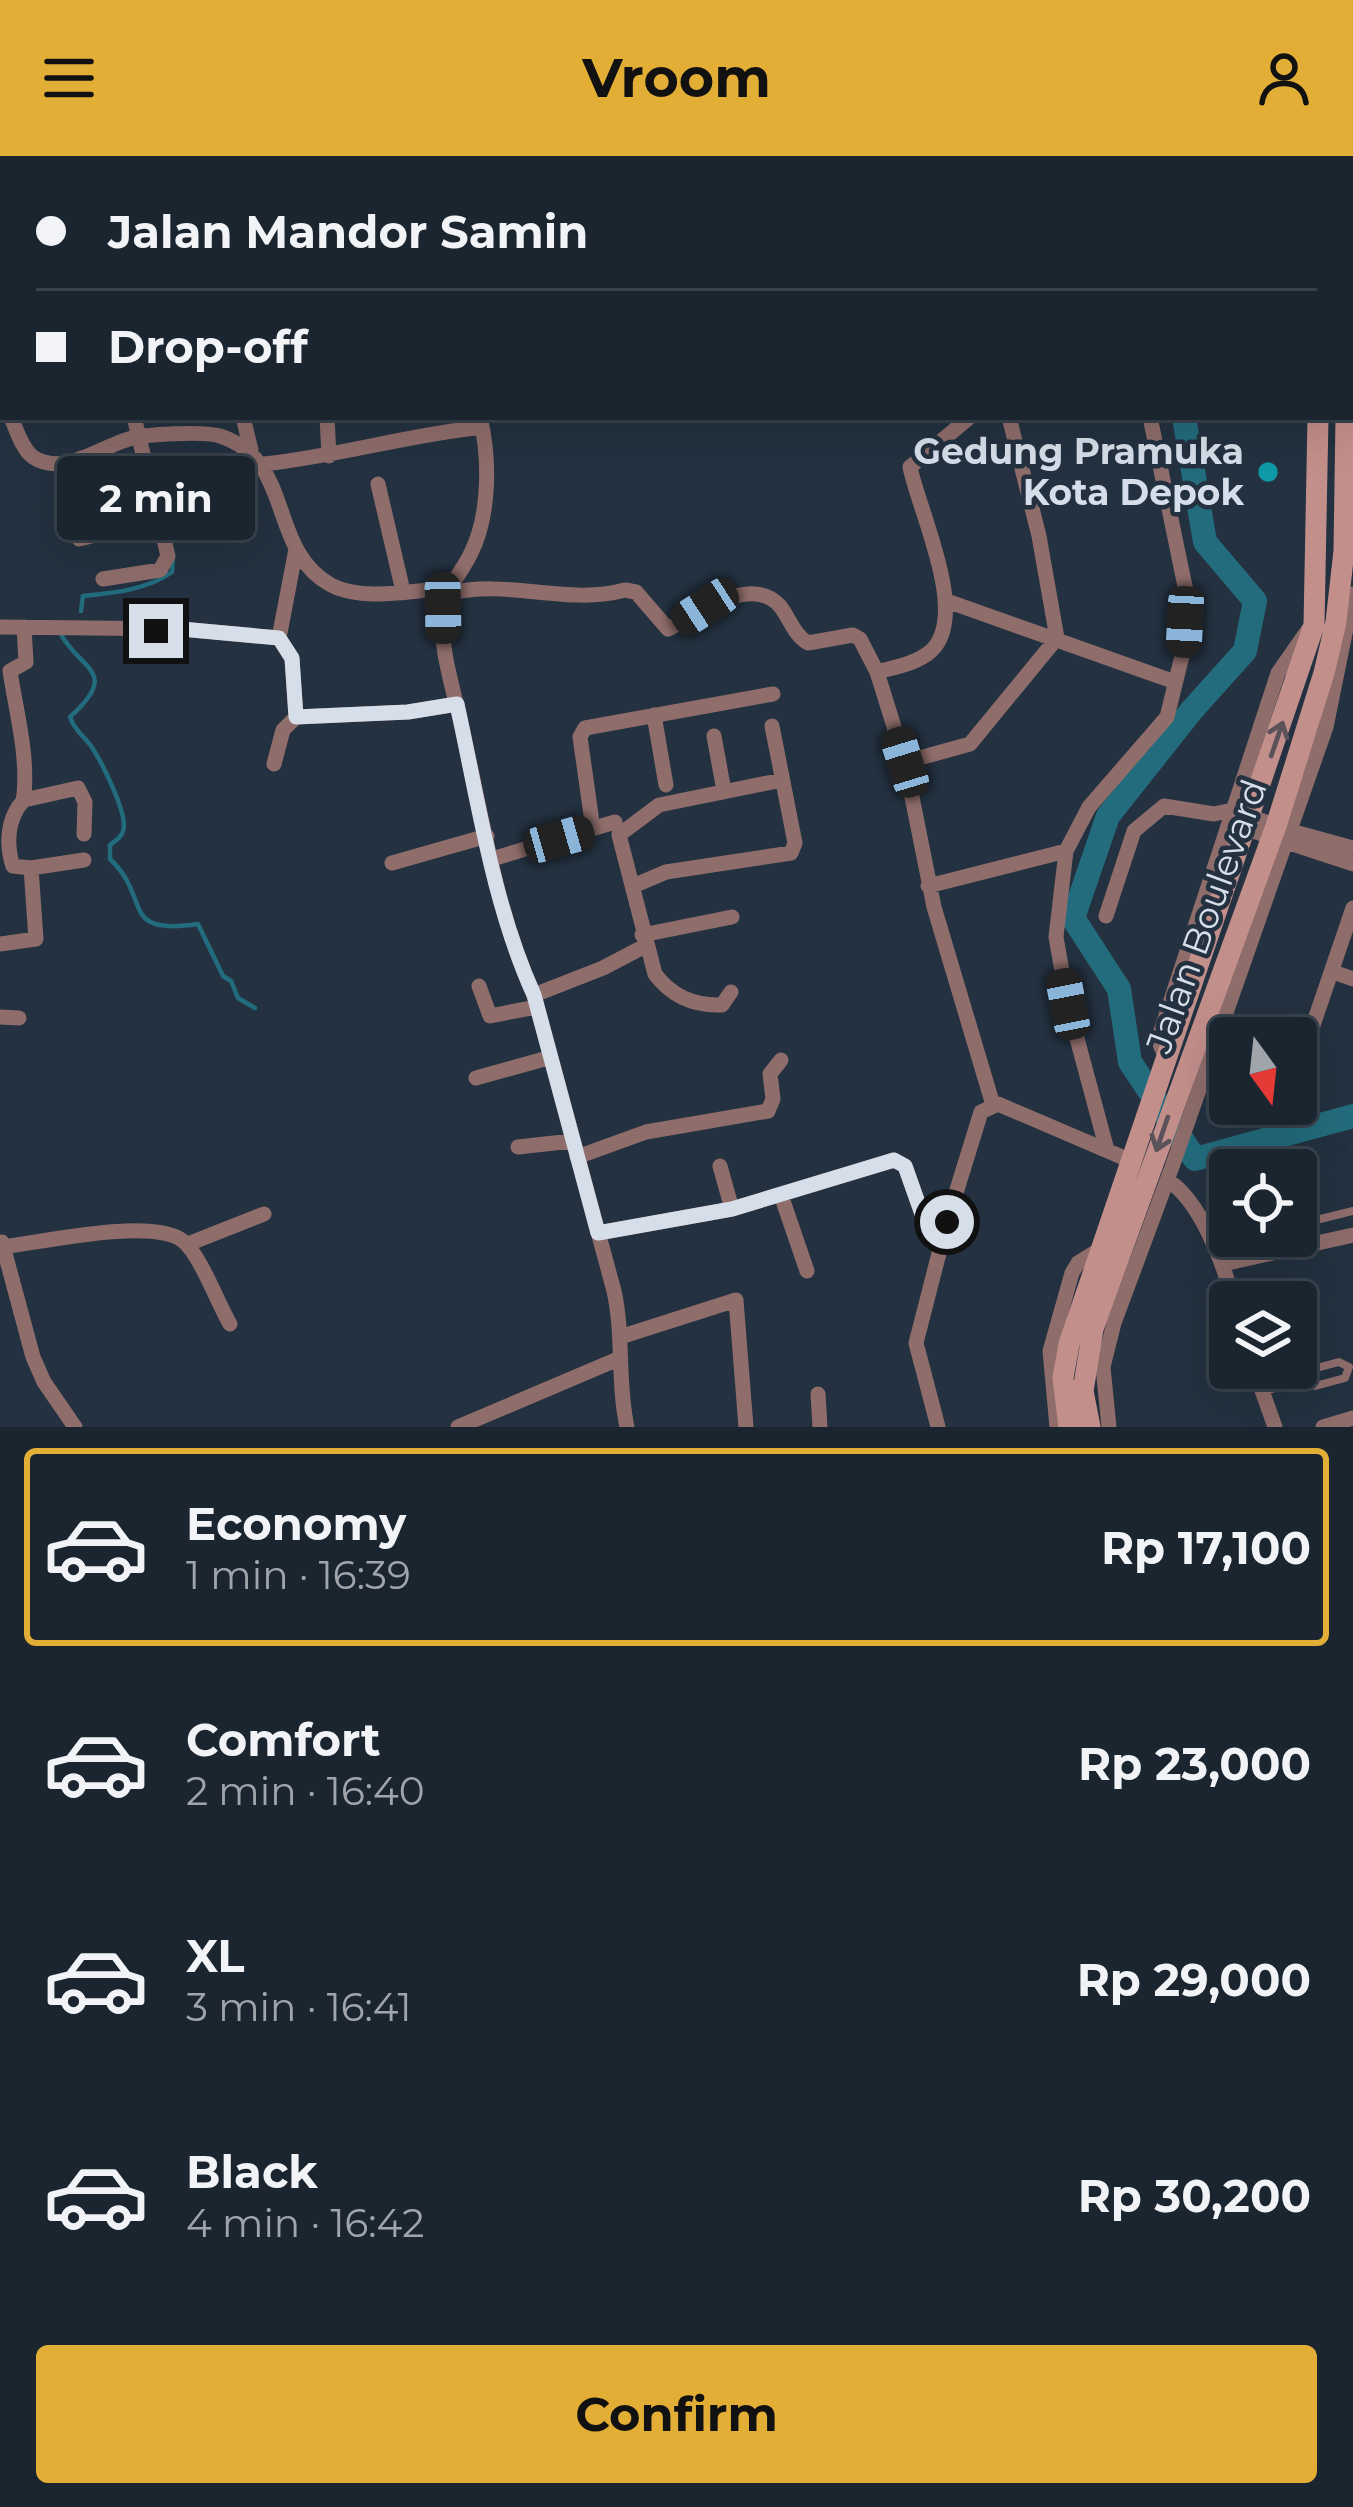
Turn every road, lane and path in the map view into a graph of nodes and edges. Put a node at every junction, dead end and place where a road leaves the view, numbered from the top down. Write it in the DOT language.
graph roads {
  1 [pos="11,420"];
  2 [pos="135,420"];
  3 [pos="244,420"];
  4 [pos="327,420"];
  5 [pos="966,420"];
  6 [pos="1010,420"];
  7 [pos="1151,420"];
  8 [pos="1318,420"];
  9 [pos="1346,420"];
  10 [pos="481,422"];
  11 [pos="139,437"];
  12 [pos="250,450"];
  13 [pos="329,456"];
  14 [pos="264,464"];
  15 [pos="145,470"];
  16 [pos="378,484"];
  17 [pos="159,520"];
  18 [pos="296,549"];
  19 [pos="103,579"];
  20 [pos="403,591"];
  21 [pos="449,591"];
  22 [pos="1353,594"];
  23 [pos="947,601"];
  24 [pos="0,627"];
  25 [pos="24,627"];
  26 [pos="279,638"];
  27 [pos="1057,638"];
  28 [pos="5,672"];
  29 [pos="877,672"];
  30 [pos="1175,682"];
  31 [pos="773,694"];
  32 [pos="457,704"];
  33 [pos="654,715"];
  34 [pos="296,717"];
  35 [pos="772,726"];
  36 [pos="714,736"];
  37 [pos="905,762"];
  38 [pos="274,764"];
  39 [pos="782,780"];
  40 [pos="666,785"];
  41 [pos="724,791"];
  42 [pos="24,800"];
  43 [pos="1234,818"];
  44 [pos="615,823"];
  45 [pos="593,829"];
  46 [pos="84,834"];
  47 [pos="1281,835"];
  48 [pos="487,836"];
  49 [pos="1353,848"];
  50 [pos="1328,849"];
  51 [pos="1066,851"];
  52 [pos="492,859"];
  53 [pos="84,860"];
  54 [pos="392,863"];
  55 [pos="1353,864"];
  56 [pos="31,868"];
  57 [pos="633,886"];
  58 [pos="928,886"];
  59 [pos="1353,908"];
  60 [pos="1106,916"];
  61 [pos="732,917"];
  62 [pos="644,940"];
  63 [pos="0,944"];
  64 [pos="1333,971"];
  65 [pos="1353,979"];
  66 [pos="479,986"];
  67 [pos="731,992"];
  68 [pos="535,1001"];
  69 [pos="0,1017"];
  70 [pos="1317,1017"];
  71 [pos="19,1018"];
  72 [pos="548,1058"];
  73 [pos="782,1060"];
  74 [pos="1171,1065"];
  75 [pos="476,1078"];
  76 [pos="993,1105"];
  77 [pos="518,1147"];
  78 [pos="574,1149"];
  79 [pos="1107,1150"];
  80 [pos="1129,1160"];
  81 [pos="720,1166"];
  82 [pos="1167,1180"];
  83 [pos="781,1195"];
  84 [pos="732,1209"];
  85 [pos="1353,1211"];
  86 [pos="264,1214"];
  87 [pos="1317,1220"];
  88 [pos="947,1222"];
  89 [pos="598,1233"];
  90 [pos="1353,1235"];
  91 [pos="2,1242"];
  92 [pos="188,1244"];
  93 [pos="1099,1250"];
  94 [pos="1223,1264"];
  95 [pos="6,1270"];
  96 [pos="807,1271"];
  97 [pos="1228,1281"];
  98 [pos="230,1324"];
  99 [pos="620,1337"];
  100 [pos="618,1359"];
  101 [pos="1307,1380"];
  102 [pos="1260,1389"];
  103 [pos="1272,1389"];
  104 [pos="1261,1392"];
  105 [pos="818,1394"];
  106 [pos="1353,1418"];
  107 [pos="75,1427"];
  108 [pos="458,1427"];
  109 [pos="627,1427"];
  110 [pos="746,1427"];
  111 [pos="820,1427"];
  112 [pos="938,1427"];
  113 [pos="1058,1427"];
  114 [pos="1070,1427"];
  115 [pos="1090,1427"];
  116 [pos="1109,1427"];
  117 [pos="1275,1427"];
  118 [pos="1323,1427"];
  1 -- 11 [label="street"];
  2 -- 11 [label="street"];
  3 -- 12 [label="street"];
  4 -- 13 [label="street"];
  5 -- 23 [label="street"];
  6 -- 27 [label="street"];
  7 -- 30 [label="street"];
  8 -- 43 [label="main road, Jalan Boulevard"];
  9 -- 47 [label="main road, Jalan Boulevard"];
  10 -- 13 [label="street"];
  10 -- 21 [label="street"];
  11 -- 12 [label="street"];
  11 -- 15 [label="street"];
  12 -- 14 [label="street"];
  13 -- 14 [label="street"];
  14 -- 18 [label="street"];
  15 -- 17 [label="street"];
  15 -- 17 [label="street"];
  16 -- 20 [label="street"];
  17 -- 19 [label="street"];
  18 -- 20 [label="street"];
  18 -- 26 [label="street"];
  20 -- 21 [label="street"];
  21 -- 29 [label="street"];
  21 -- 32 [label="street"];
  22 -- 47 [label="street"];
  23 -- 27 [label="street"];
  23 -- 29 [label="street"];
  24 -- 25 [label="street"];
  25 -- 26 [label="street"];
  25 -- 28 [label="street"];
  26 -- 34 [label="street"];
  27 -- 30 [label="street"];
  27 -- 37 [label="street"];
  28 -- 42 [label="street"];
  29 -- 37 [label="street"];
  30 -- 51 [label="street"];
  31 -- 33 [label="street"];
  32 -- 34 [label="street"];
  32 -- 48 [label="street"];
  33 -- 40 [label="street"];
  33 -- 45 [label="street"];
  34 -- 38 [label="street"];
  35 -- 39 [label="street"];
  36 -- 41 [label="street"];
  37 -- 58 [label="street"];
  39 -- 41 [label="street"];
  39 -- 57 [label="street"];
  41 -- 57 [label="street"];
  42 -- 46 [label="street"];
  42 -- 56 [label="street"];
  43 -- 47 [label="street"];
  43 -- 60 [label="street"];
  43 -- 74 [label="main road, Jalan Boulevard"];
  44 -- 45 [label="street"];
  45 -- 52 [label="street"];
  47 -- 50 [label="street"];
  47 -- 74 [label="main road, Jalan Boulevard"];
  47 -- 82 [label="street"];
  48 -- 52 [label="street"];
  48 -- 54 [label="street"];
  49 -- 50 [label="street"];
  50 -- 55 [label="street"];
  51 -- 58 [label="street"];
  51 -- 79 [label="street"];
  52 -- 68 [label="street"];
  53 -- 56 [label="street"];
  56 -- 63 [label="street"];
  57 -- 62 [label="street"];
  58 -- 76 [label="street"];
  59 -- 64 [label="street"];
  61 -- 62 [label="street"];
  62 -- 67 [label="street"];
  62 -- 68 [label="street"];
  64 -- 65 [label="street"];
  64 -- 70 [label="street"];
  66 -- 68 [label="street"];
  68 -- 72 [label="street"];
  69 -- 71 [label="street"];
  72 -- 75 [label="street"];
  72 -- 78 [label="street"];
  73 -- 78 [label="street"];
  74 -- 80 [label="main road, Jalan Boulevard"];
  74 -- 115 [label="main road, Jalan Boulevard, one-way"];
  76 -- 79 [label="street"];
  76 -- 88 [label="street"];
  77 -- 78 [label="street"];
  78 -- 89 [label="street"];
  79 -- 80 [label="street"];
  80 -- 93 [label="main road, Jalan Boulevard"];
  81 -- 84 [label="street"];
  82 -- 94 [label="street"];
  82 -- 116 [label="street"];
  83 -- 84 [label="street"];
  83 -- 88 [label="street"];
  83 -- 96 [label="street"];
  84 -- 89 [label="street"];
  85 -- 87 [label="lane"];
  86 -- 92 [label="street"];
  88 -- 112 [label="street"];
  89 -- 99 [label="street"];
  90 -- 94 [label="street"];
  91 -- 92 [label="street"];
  91 -- 95 [label="street"];
  92 -- 98 [label="street"];
  93 -- 113 [label="street"];
  93 -- 114 [label="main road, Jalan Boulevard"];
  94 -- 97 [label="street"];
  95 -- 107 [label="street"];
  99 -- 100 [label="street"];
  99 -- 110 [label="street"];
  100 -- 108 [label="street"];
  100 -- 109 [label="street"];
  101 -- 101 [label="lane"];
  102 -- 104 [label="street"];
  103 -- 104 [label="lane"];
  104 -- 117 [label="street"];
  105 -- 111 [label="street"];
  106 -- 118 [label="street"];
}
